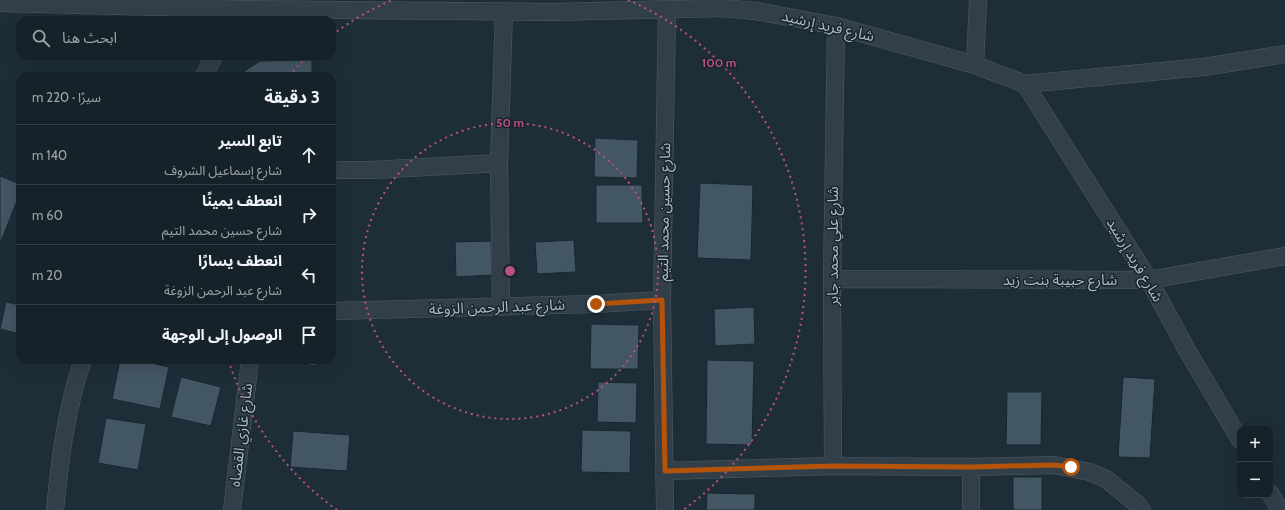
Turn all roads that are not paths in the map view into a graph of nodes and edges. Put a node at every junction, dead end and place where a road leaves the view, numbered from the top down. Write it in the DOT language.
graph roads {
  1 [pos="978,0"];
  2 [pos="0,3"];
  3 [pos="552,6"];
  4 [pos="667,9"];
  5 [pos="238,10"];
  6 [pos="504,11"];
  7 [pos="836,26"];
  8 [pos="1285,54"];
  9 [pos="212,60"];
  10 [pos="975,65"];
  11 [pos="206,72"];
  12 [pos="1025,84"];
  13 [pos="499,164"];
  14 [pos="336,170"];
  15 [pos="1285,256"];
  16 [pos="832,279"];
  17 [pos="1149,280"];
  18 [pos="662,300"];
  19 [pos="501,307"];
  20 [pos="336,311"];
  21 [pos="82,364"];
  22 [pos="250,364"];
  23 [pos="1237,435"];
  24 [pos="833,466"];
  25 [pos="971,467"];
  26 [pos="665,471"];
  27 [pos="1273,498"];
  28 [pos="55,510"];
  29 [pos="232,510"];
  30 [pos="665,510"];
  31 [pos="971,510"];
  32 [pos="1142,510"];
  33 [pos="1280,510"];
  1 -- 10 [label="street"];
  2 -- 5 [label="street, شارع فريد إرشيد"];
  3 -- 4 [label="street, شارع فريد إرشيد"];
  3 -- 6 [label="street, شارع فريد إرشيد"];
  4 -- 7 [label="street, شارع فريد إرشيد"];
  4 -- 18 [label="street, شارع حسين محمد التيم"];
  5 -- 6 [label="street, شارع فريد إرشيد"];
  6 -- 13 [label="street"];
  7 -- 10 [label="street, شارع فريد إرشيد"];
  7 -- 16 [label="street, شارع علي محمد جابر"];
  8 -- 12 [label="street, شارع فريد إرشيد"];
  9 -- 11 [label="street"];
  10 -- 12 [label="street, شارع فريد إرشيد"];
  12 -- 17 [label="street, شارع فريد إرشيد"];
  13 -- 14 [label="street"];
  13 -- 19 [label="street"];
  15 -- 17 [label="street, شارع حبيبة بنت زيد"];
  16 -- 17 [label="street, شارع حبيبة بنت زيد"];
  16 -- 24 [label="street, شارع علي محمد جابر"];
  17 -- 23 [label="street, شارع فريد إرشيد"];
  18 -- 19 [label="street, شارع عبد الرحمن الزوغة"];
  18 -- 26 [label="street, شارع حسين محمد التيم"];
  19 -- 20 [label="street, شارع عبد الرحمن الزوغة"];
  21 -- 28 [label="street"];
  22 -- 29 [label="street, شارع غازي القضاه"];
  24 -- 25 [label="street"];
  24 -- 26 [label="street"];
  25 -- 31 [label="street"];
  25 -- 32 [label="street"];
  26 -- 30 [label="street, شارع حسين محمد التيم"];
  27 -- 33 [label="street"];
}
